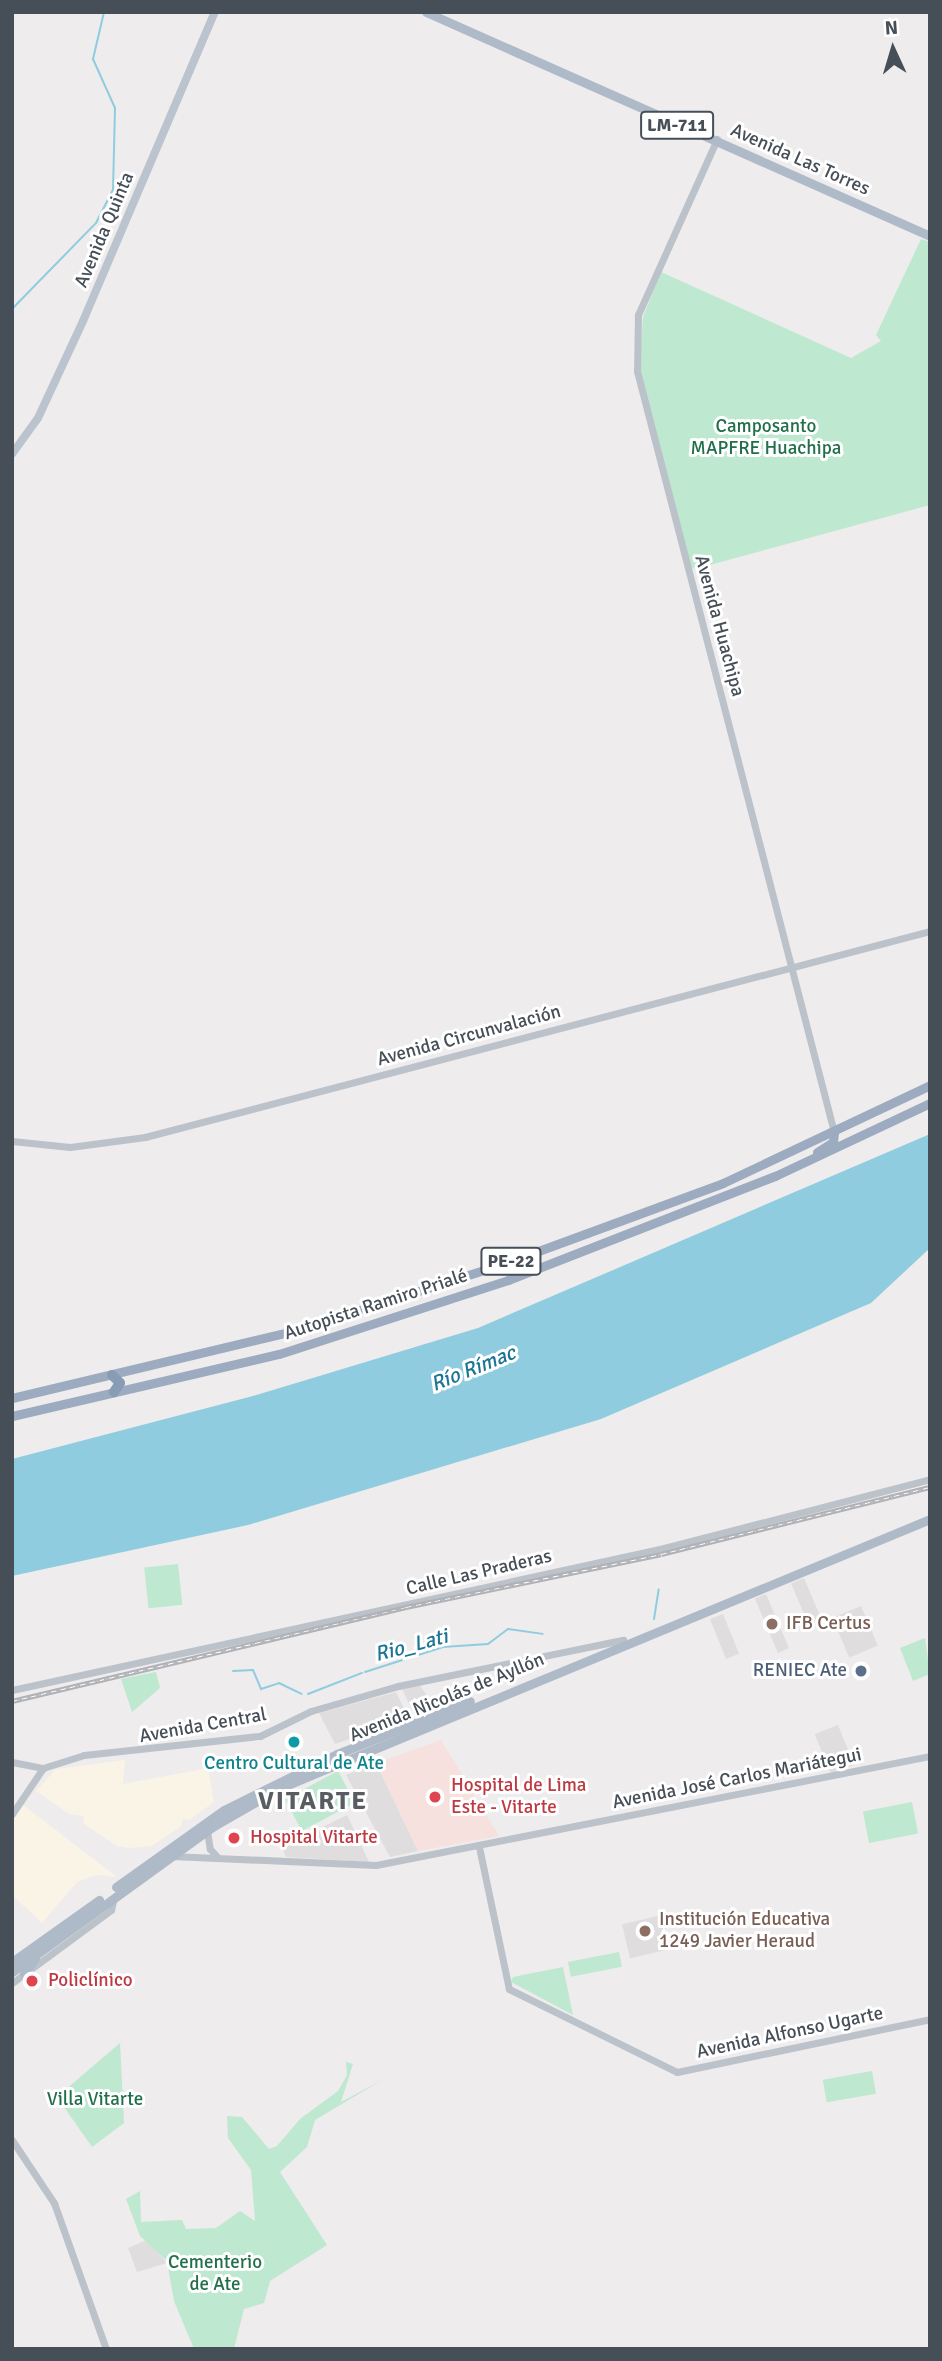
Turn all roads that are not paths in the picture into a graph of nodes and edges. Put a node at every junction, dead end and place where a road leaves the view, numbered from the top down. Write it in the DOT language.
graph roads {
  1 [pos="215,12"];
  2 [pos="426,12"];
  3 [pos="439,12"];
  4 [pos="717,140"];
  5 [pos="930,231"];
  6 [pos="930,236"];
  7 [pos="12,454"];
  8 [pos="930,931"];
  9 [pos="789,968"];
  10 [pos="930,1085"];
  11 [pos="930,1102"];
  12 [pos="834,1132"];
  13 [pos="12,1141"];
  14 [pos="775,1176"];
  15 [pos="112,1375"];
  16 [pos="114,1392"];
  17 [pos="12,1398"];
  18 [pos="12,1416"];
  19 [pos="930,1479"];
  20 [pos="930,1517"];
  21 [pos="624,1640"];
  22 [pos="12,1690"];
  23 [pos="930,1756"];
  24 [pos="12,1762"];
  25 [pos="43,1768"];
  26 [pos="12,1814"];
  27 [pos="207,1831"];
  28 [pos="479,1847"];
  29 [pos="171,1856"];
  30 [pos="219,1858"];
  31 [pos="114,1896"];
  32 [pos="42,1950"];
  33 [pos="12,1962"];
  34 [pos="12,1972"];
  35 [pos="23,1974"];
  36 [pos="12,1983"];
  37 [pos="930,2020"];
  38 [pos="12,2140"];
  39 [pos="106,2349"];
  1 -- 7 [label="main road, Avenida Quinta"];
  2 -- 4 [label="main road, Avenida Las Torres / LM-711"];
  3 -- 4 [label="main road, Avenida Las Torres / LM-711"];
  4 -- 5 [label="main road, Avenida Las Torres / LM-711"];
  4 -- 6 [label="main road, Avenida Las Torres / LM-711"];
  4 -- 9 [label="street, Avenida Huachipa"];
  8 -- 9 [label="street, Avenida Circunvalación"];
  9 -- 12 [label="street, Avenida Huachipa"];
  9 -- 13 [label="street, Avenida Circunvalación"];
  10 -- 12 [label="highway, Autopista Ramiro Prialé / PE-22"];
  11 -- 14 [label="highway, Autopista Ramiro Prialé / PE-22"];
  12 -- 14 [label="highway"];
  12 -- 15 [label="highway, Autopista Ramiro Prialé / PE-22"];
  14 -- 16 [label="highway, Autopista Ramiro Prialé / PE-22"];
  15 -- 16 [label="highway"];
  15 -- 17 [label="highway, Autopista Ramiro Prialé / PE-22"];
  16 -- 18 [label="highway, Autopista Ramiro Prialé / PE-22"];
  19 -- 22 [label="street, Calle Las Praderas"];
  20 -- 21 [label="main road, Avenida Nicolás de Ayllón"];
  20 -- 27 [label="main road, Avenida Nicolás de Ayllón"];
  21 -- 25 [label="street, Avenida Central"];
  21 -- 33 [label="main road, Avenida Nicolás de Ayllón"];
  23 -- 28 [label="street, Avenida José Carlos Mariátegui"];
  24 -- 25 [label="street"];
  25 -- 26 [label="street"];
  27 -- 29 [label="main road, Avenida Nicolás de Ayllón"];
  27 -- 30 [label="street"];
  28 -- 30 [label="street, Avenida José Carlos Mariátegui"];
  28 -- 37 [label="street, Avenida Alfonso Ugarte"];
  29 -- 30 [label="street, Avenida José Carlos Mariátegui"];
  29 -- 31 [label="main road, Avenida Nicolás de Ayllón"];
  31 -- 32 [label="main road, Avenida Nicolás de Ayllón"];
  31 -- 35 [label="street"];
  32 -- 34 [label="main road, Avenida Nicolás de Ayllón"];
  32 -- 35 [label="main road"];
  35 -- 36 [label="street"];
  38 -- 39 [label="street"];
}
